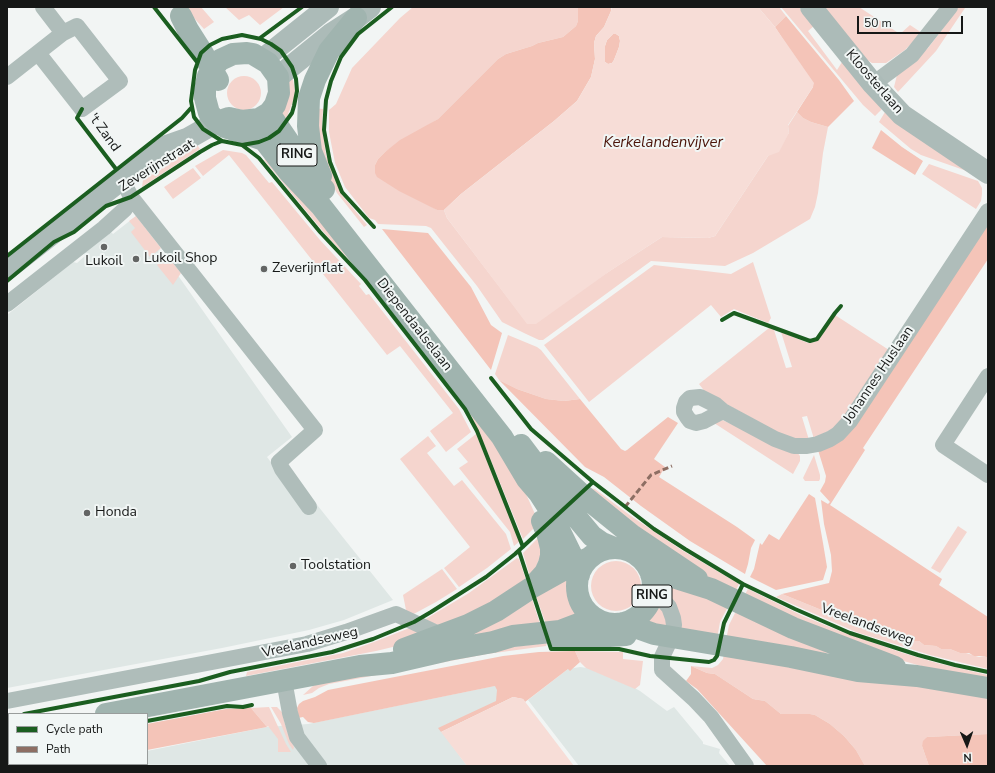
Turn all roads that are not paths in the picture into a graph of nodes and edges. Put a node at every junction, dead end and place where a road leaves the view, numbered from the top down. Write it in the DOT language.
graph roads {
  1 [pos="43,7"];
  2 [pos="328,7"];
  3 [pos="811,7"];
  4 [pos="950,7"];
  5 [pos="178,11"];
  6 [pos="363,12"];
  7 [pos="70,30"];
  8 [pos="38,53"];
  9 [pos="263,59"];
  10 [pos="219,69"];
  11 [pos="7,77"];
  12 [pos="278,77"];
  13 [pos="873,84"];
  14 [pos="240,122"];
  15 [pos="988,173"];
  16 [pos="126,188"];
  17 [pos="328,194"];
  18 [pos="988,211"];
  19 [pos="7,269"];
  20 [pos="7,304"];
  21 [pos="988,376"];
  22 [pos="723,411"];
  23 [pos="516,437"];
  24 [pos="988,475"];
  25 [pos="527,479"];
  26 [pos="309,507"];
  27 [pos="614,548"];
  28 [pos="581,566"];
  29 [pos="652,579"];
  30 [pos="531,588"];
  31 [pos="711,589"];
  32 [pos="594,618"];
  33 [pos="623,623"];
  34 [pos="441,635"];
  35 [pos="662,636"];
  36 [pos="493,642"];
  37 [pos="360,666"];
  38 [pos="917,676"];
  39 [pos="284,680"];
  40 [pos="988,688"];
  41 [pos="7,701"];
  42 [pos="111,713"];
  43 [pos="319,766"];
  44 [pos="746,766"];
  1 -- 7 [label="street"];
  2 -- 9 [label="street"];
  3 -- 13 [label="street, Kloosterlaan"];
  4 -- 13 [label="street"];
  5 -- 10 [label="main road"];
  6 -- 12 [label="street"];
  6 -- 17 [label="main road"];
  7 -- 8 [label="street"];
  7 -- 8 [label="street, 't Zand"];
  8 -- 11 [label="street"];
  9 -- 10 [label="main road"];
  9 -- 12 [label="main road"];
  10 -- 14 [label="main road"];
  12 -- 14 [label="main road"];
  13 -- 15 [label="street, Kloosterlaan"];
  14 -- 16 [label="street, Zeverijnstraat"];
  14 -- 17 [label="main road, Diependaalselaan / RING"];
  14 -- 25 [label="main road, Diependaalselaan / RING"];
  16 -- 19 [label="street, Zeverijnstraat"];
  16 -- 20 [label="street, Zeverijnstraat"];
  16 -- 26 [label="street, Zeverijnstraat"];
  17 -- 23 [label="main road, Diependaalselaan / RING"];
  18 -- 22 [label="street, Johannes Huslaan"];
  21 -- 24 [label="street"];
  23 -- 27 [label="main road, Diependaalselaan / RING"];
  23 -- 31 [label="main road"];
  25 -- 28 [label="main road, Diependaalselaan / RING"];
  25 -- 30 [label="main road, RING"];
  27 -- 28 [label="main road, RING"];
  27 -- 29 [label="main road, RING"];
  28 -- 30 [label="main road, RING"];
  28 -- 32 [label="main road, RING"];
  29 -- 31 [label="main road, Vreelandseweg"];
  29 -- 33 [label="main road, Vreelandseweg / RING"];
  29 -- 35 [label="street"];
  30 -- 34 [label="main road, RING"];
  31 -- 38 [label="main road, Vreelandseweg"];
  32 -- 33 [label="main road, Vreelandseweg / RING"];
  32 -- 36 [label="main road, RING"];
  33 -- 35 [label="main road, Vreelandseweg"];
  34 -- 37 [label="main road, RING"];
  34 -- 41 [label="street, Vreelandseweg"];
  35 -- 36 [label="main road"];
  35 -- 38 [label="main road, Vreelandseweg"];
  35 -- 44 [label="street"];
  36 -- 37 [label="main road, RING"];
  37 -- 39 [label="main road, RING"];
  38 -- 40 [label="main road, Vreelandseweg"];
  39 -- 42 [label="main road, RING"];
  39 -- 43 [label="street"];
}
